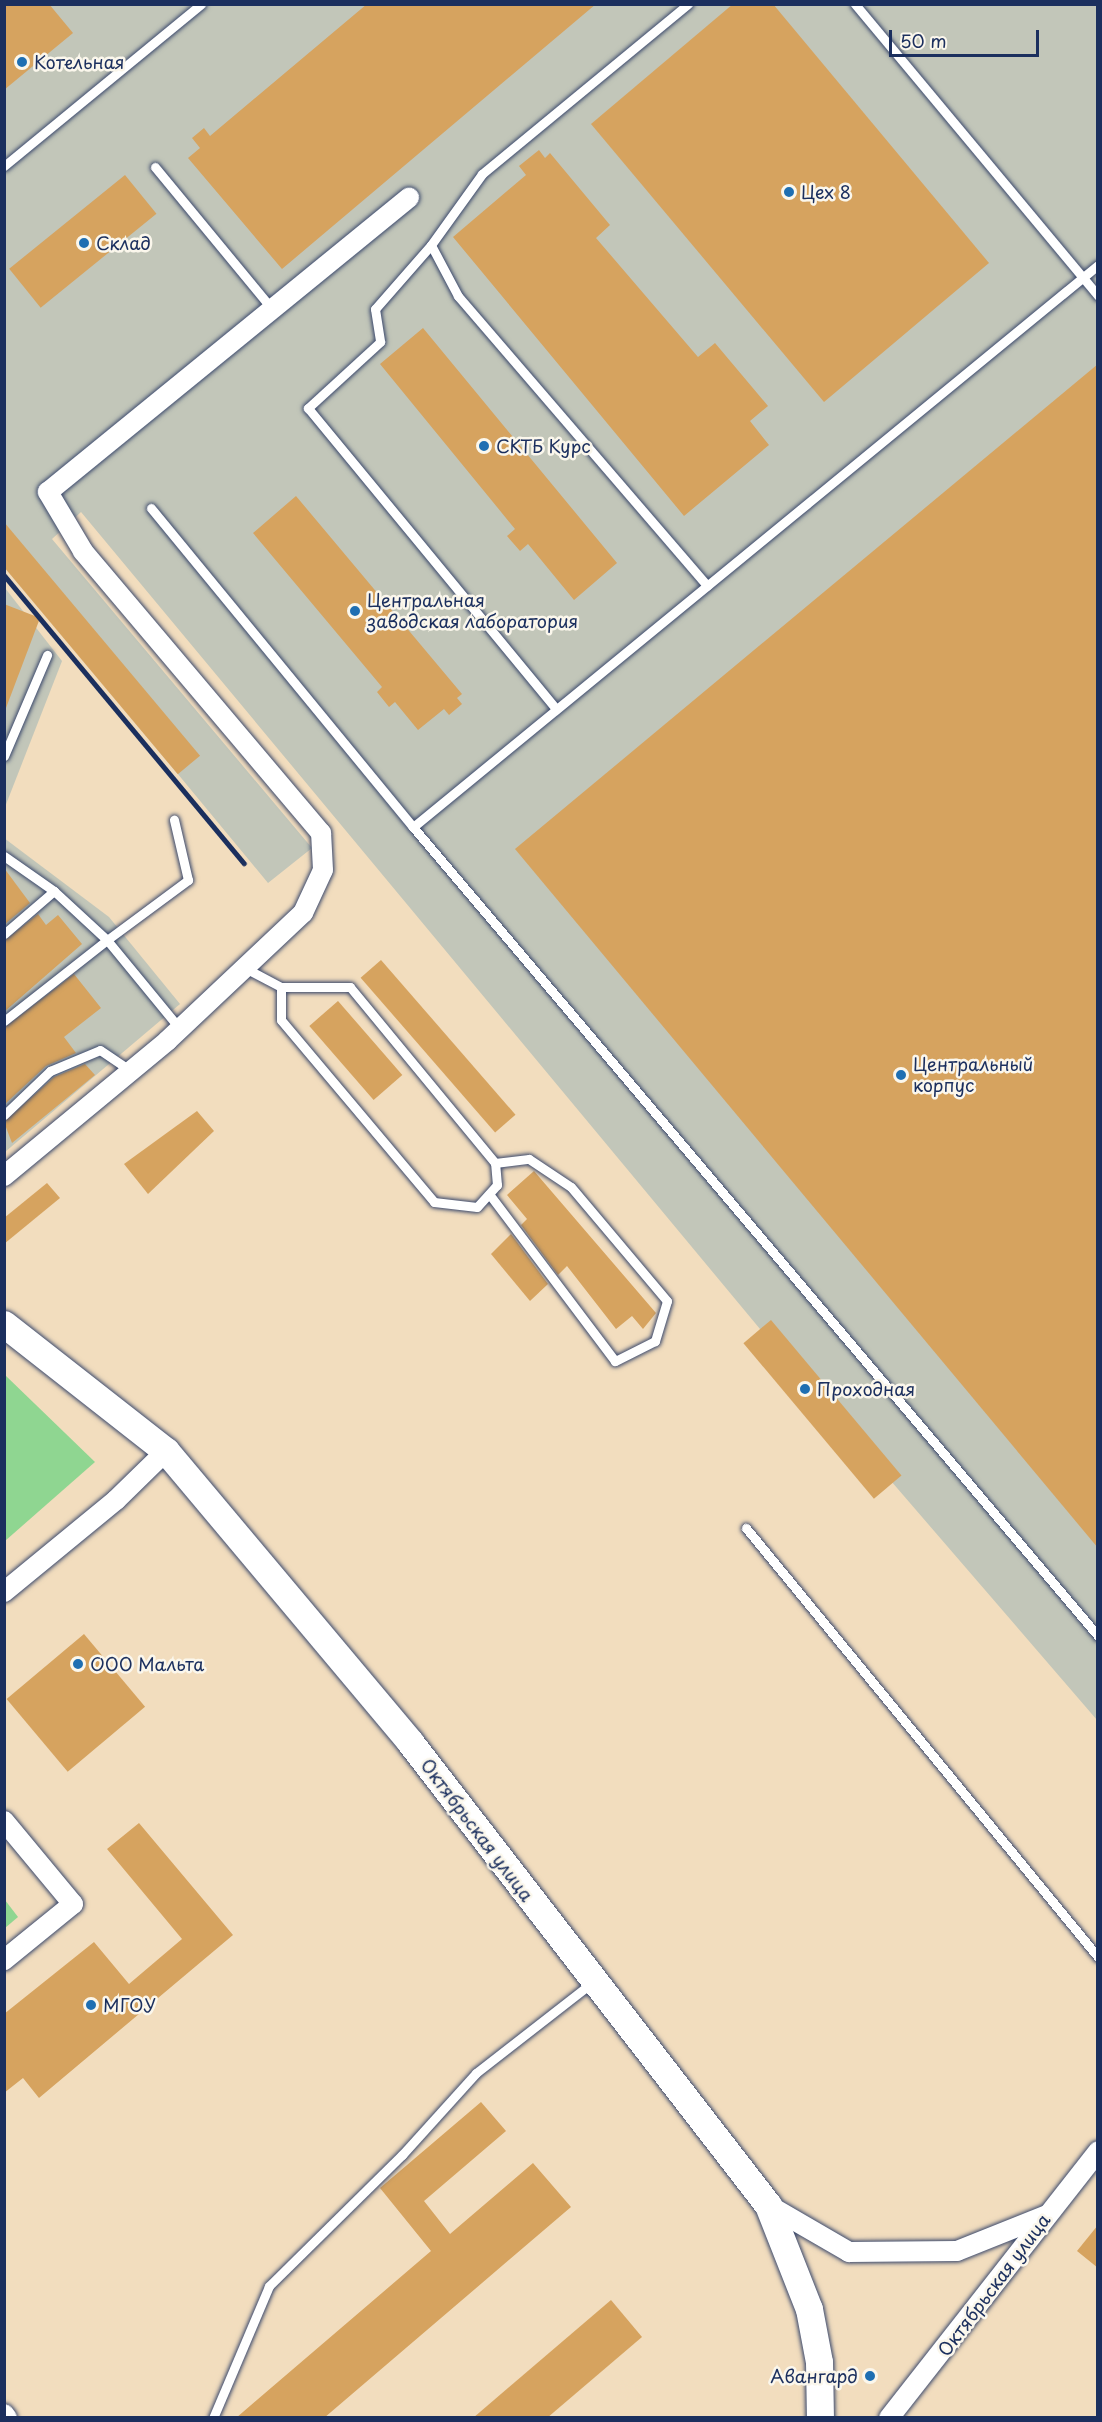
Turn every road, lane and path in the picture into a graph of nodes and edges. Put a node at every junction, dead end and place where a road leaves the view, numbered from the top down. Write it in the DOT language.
graph roads {
  1 [pos="201,4"];
  2 [pos="688,4"];
  3 [pos="855,4"];
  4 [pos="4,166"];
  5 [pos="155,167"];
  6 [pos="409,198"];
  7 [pos="431,244"];
  8 [pos="1098,265"];
  9 [pos="1083,278"];
  10 [pos="1098,296"];
  11 [pos="272,309"];
  12 [pos="151,508"];
  13 [pos="707,586"];
  14 [pos="47,655"];
  15 [pos="556,710"];
  16 [pos="4,756"];
  17 [pos="174,820"];
  18 [pos="413,827"];
  19 [pos="4,856"];
  20 [pos="54,891"];
  21 [pos="4,934"];
  22 [pos="107,940"];
  23 [pos="245,968"];
  24 [pos="281,987"];
  25 [pos="4,1021"];
  26 [pos="180,1029"];
  27 [pos="131,1071"];
  28 [pos="4,1115"];
  29 [pos="495,1163"];
  30 [pos="4,1176"];
  31 [pos="489,1194"];
  32 [pos="4,1324"];
  33 [pos="166,1451"];
  34 [pos="746,1528"];
  35 [pos="4,1592"];
  36 [pos="1096,1631"];
  37 [pos="4,1821"];
  38 [pos="1098,1957"];
  39 [pos="4,1960"];
  40 [pos="593,1982"];
  41 [pos="1098,2151"];
  42 [pos="768,2205"];
  43 [pos="1047,2215"];
  44 [pos="213,2418"];
  45 [pos="820,2418"];
  46 [pos="889,2418"];
  1 -- 4 [label="lane"];
  2 -- 7 [label="lane"];
  3 -- 9 [label="lane"];
  5 -- 11 [label="lane"];
  6 -- 11 [label="street"];
  7 -- 13 [label="lane"];
  7 -- 15 [label="lane"];
  8 -- 9 [label="lane"];
  9 -- 10 [label="lane"];
  9 -- 13 [label="lane"];
  11 -- 23 [label="street"];
  12 -- 18 [label="lane"];
  13 -- 15 [label="lane"];
  14 -- 16 [label="lane"];
  15 -- 18 [label="lane"];
  17 -- 22 [label="lane"];
  18 -- 36 [label="lane"];
  19 -- 20 [label="lane"];
  20 -- 21 [label="lane"];
  20 -- 22 [label="lane"];
  22 -- 25 [label="lane"];
  22 -- 26 [label="lane"];
  23 -- 24 [label="lane"];
  23 -- 26 [label="street"];
  24 -- 29 [label="lane"];
  24 -- 31 [label="lane"];
  26 -- 27 [label="street"];
  27 -- 28 [label="lane"];
  27 -- 30 [label="street"];
  29 -- 31 [label="lane"];
  29 -- 31 [label="lane"];
  32 -- 33 [label="main road, Октябрьская улица"];
  33 -- 35 [label="street"];
  33 -- 40 [label="main road, Октябрьская улица"];
  34 -- 38 [label="lane"];
  37 -- 39 [label="street"];
  40 -- 42 [label="main road, Октябрьская улица"];
  40 -- 44 [label="lane"];
  41 -- 43 [label="street, Октябрьская улица"];
  42 -- 43 [label="street"];
  42 -- 45 [label="main road, Октябрьская улица"];
  43 -- 46 [label="street, Октябрьская улица"];
}
